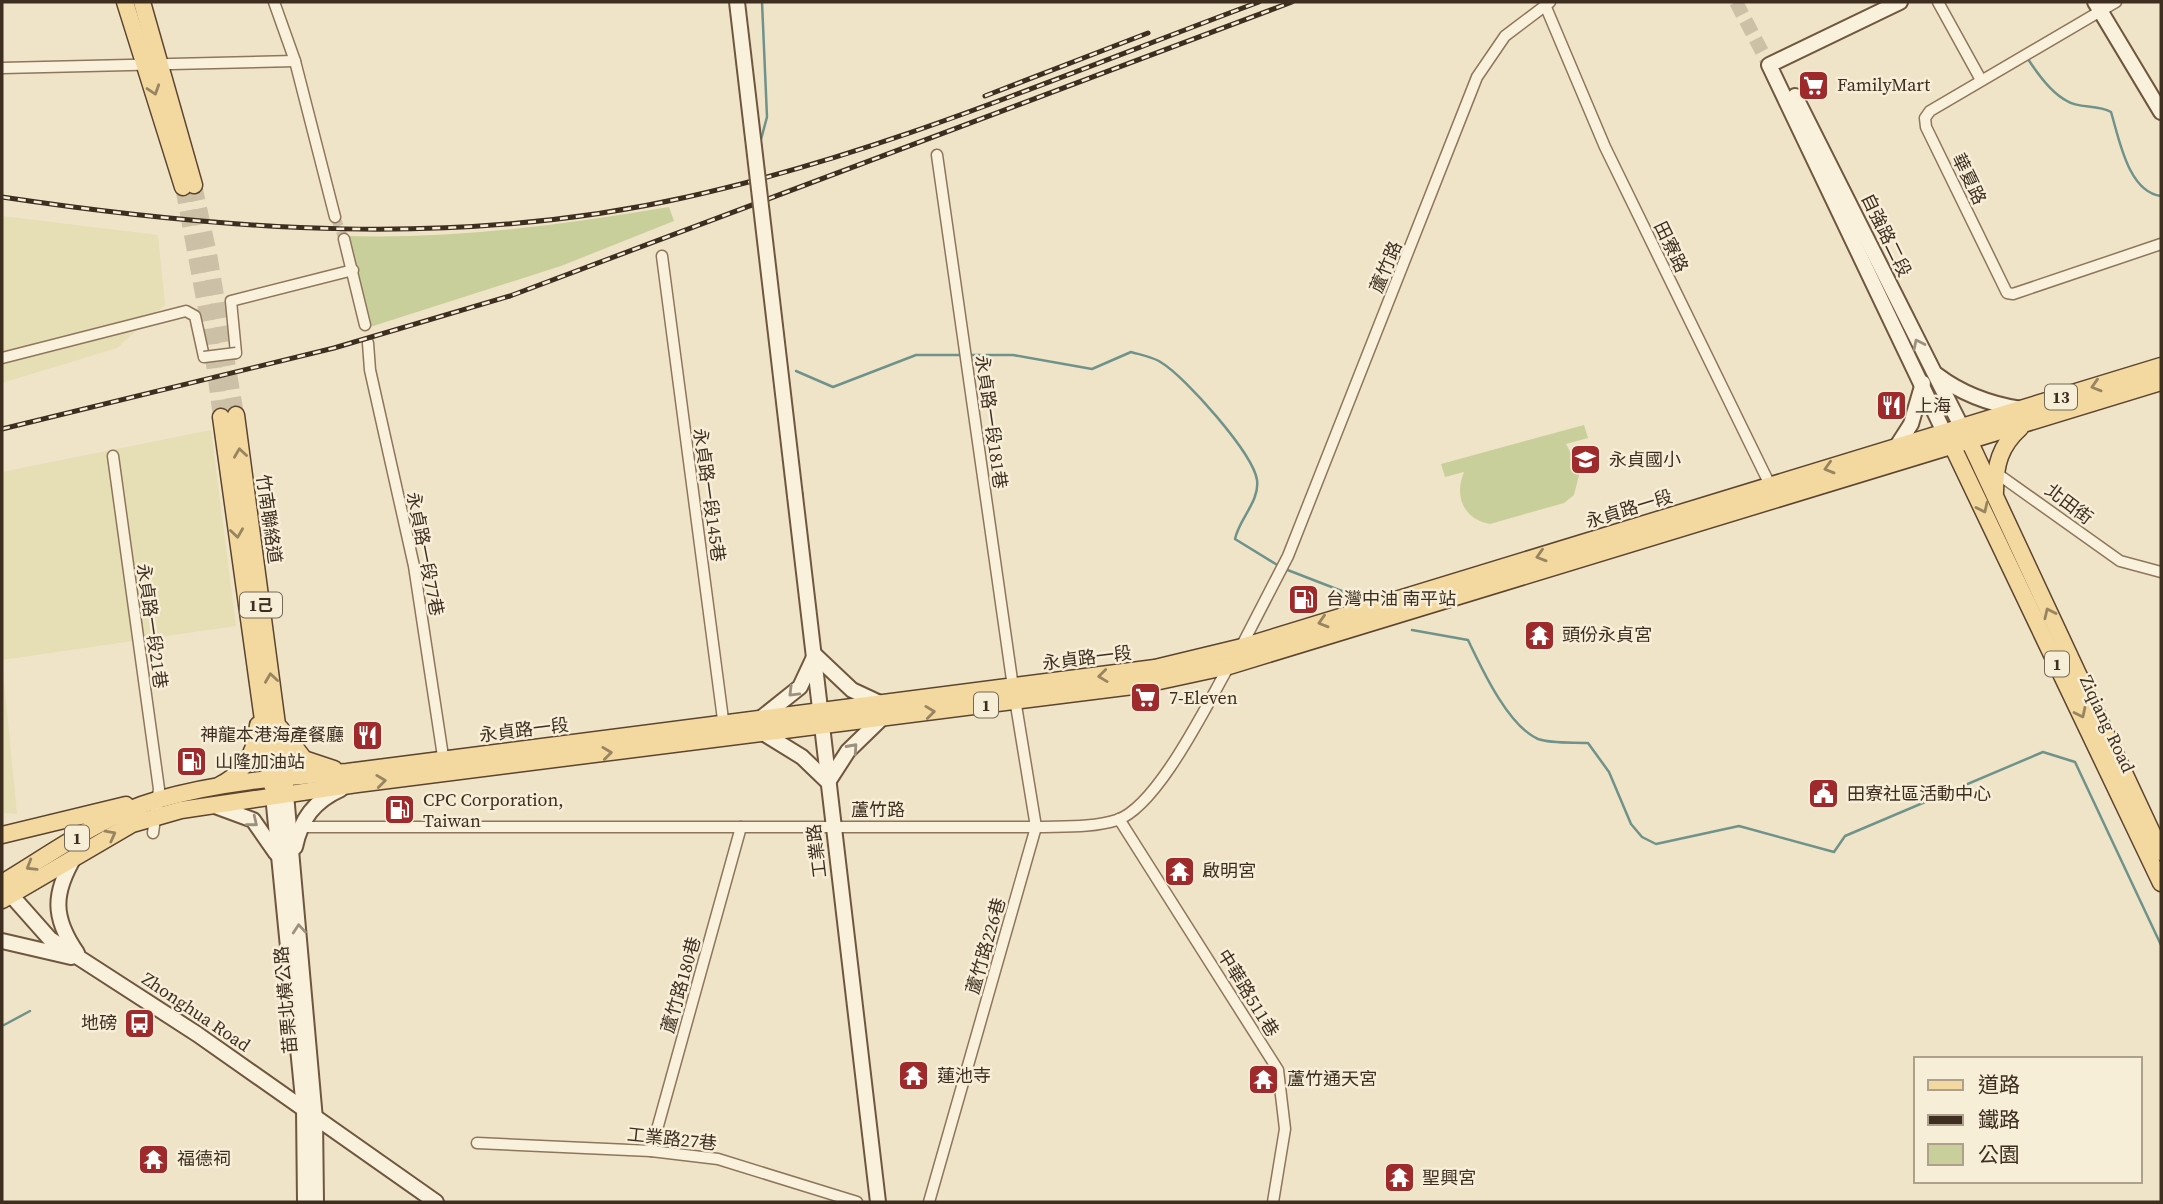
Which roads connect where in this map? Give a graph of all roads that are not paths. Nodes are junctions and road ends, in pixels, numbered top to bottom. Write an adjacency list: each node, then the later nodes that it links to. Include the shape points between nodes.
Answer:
1 (125, 2): 11 (main road)
2 (142, 2): 11 (main road)
3 (274, 2): 10 (street)
4 (737, 2): 41 (street, 工業路, bridge)
5 (1900, 2): 26 (street, 自強路二段, via 1773,63)
6 (1938, 2): 13 (street)
7 (2116, 2): 9 (street, 華夏路)
8 (1548, 3): 36 (street, 田寮路, via 1605,147); 40 (street, 蘆竹路, via 1505,36 1477,77 1286,562)
9 (2098, 6): 13 (street, 華夏路); 14 (street)
10 (295, 61): 11 (street); 17 (street)
11 (154, 64): 12 (street); 16 (main road)
12 (2, 68)
13 (1981, 80): 19 (street, 華夏路, via 1930,111 1926,127 2007,293)
14 (2161, 112)
15 (937, 155): 44 (street, 永貞路一段181巷)
16 (189, 186)
17 (335, 217)
18 (344, 239): 21 (street)
19 (2161, 244)
20 (662, 256): 49 (street, 永貞路一段145巷)
21 (353, 270): 22 (street); 24 (street, bridge, via 231,301 236,353 204,357 195,316 186,311)
22 (365, 325)
23 (368, 343): 50 (street, 永貞路一段77巷, via 414,566)
24 (2, 358)
25 (2161, 366): 28 (main road, 永貞路一段 / 13, one-way to 28)
26 (1927, 377): 28 (street); 29 (street, 自強路二段); 30 (street, 自強路二段); 33 (street, via 1911,424)
27 (2161, 382): 28 (main road, 永貞路一段 / 13)
28 (2024, 417): 29 (main road, 永貞路一段 / 13); 31 (main road, 永貞路一段 / 13); 35 (main road, via 2007,439)
29 (1961, 426): 30 (main road, 永貞路一段 / 1); 31 (main road, Ziqiang Road / 1)
30 (1944, 432): 32 (main road, Ziqiang Road / 1); 33 (main road, 永貞路一段 / 1)
31 (1970, 441): 32 (main road, 13); 35 (street, 北田街); 37 (main road, Ziqiang Road / 1)
32 (1954, 446): 36 (main road, 永貞路一段 / 1); 67 (main road, Ziqiang Road / 1, one-way to 67)
33 (1895, 449): 36 (main road, 永貞路一段 / 1, one-way to 36)
34 (113, 456): 56 (street, 永貞路一段21巷, via 159,789)
35 (1995, 472): 37 (main road); 39 (street, 北田街, via 2120,561)
36 (1774, 492): 38 (main road, 永貞路一段 / 1)
37 (1994, 498): 64 (main road, Ziqiang Road / 1, one-way to 37)
38 (1641, 532): 40 (main road, 永貞路一段 / 1, one-way to 40); 42 (main road, 永貞路一段 / 1)
39 (2161, 572)
40 (1242, 647): 42 (street); 44 (main road, 永貞路一段 / 1, one-way to 44)
41 (815, 655): 45 (street); 46 (street, 工業路); 48 (street, one-way to 48, via 800,687)
42 (1230, 666): 44 (main road, 永貞路一段 / 1, via 1141,685); 57 (street, via 1169,769 1155,788)
43 (259, 694): 47 (main road, 竹南聯絡道 / 1己, one-way to 43, via 228,416); 51 (main road, 竹南聯絡道 / 1己); 55 (main road, via 257,736 249,758)
44 (1014, 694): 45 (main road, 永貞路一段 / 1); 61 (street, 蘆竹路226巷)
45 (882, 711): 46 (main road, 永貞路一段 / 1); 53 (street, one-way to 45)
46 (822, 718): 48 (main road, 永貞路一段 / 1); 53 (street, 工業路)
47 (276, 723): 51 (main road, 竹南聯絡道 / 1己); 52 (main road, via 304,759)
48 (761, 727): 49 (main road, 永貞路一段 / 1); 53 (street)
49 (724, 732): 50 (main road, 永貞路一段 / 1)
50 (445, 766): 52 (main road, 永貞路一段 / 1)
51 (277, 777): 52 (main road, 永貞路一段 / 1); 54 (main road, 竹南聯絡道 / 1己); 55 (main road, 永貞路一段 / 1)
52 (348, 778): 54 (main road, 永貞路一段 / 1); 59 (street, via 313,806)
53 (828, 782): 58 (street, 工業路)
54 (279, 795): 55 (main road, 永貞路一段 / 1); 66 (street, 苗栗北橫公路)
55 (210, 797): 56 (main road, 永貞路一段 / 1); 66 (street, one-way to 66, via 253,820)
56 (156, 808): 62 (street, 永貞路一段21巷); 63 (main road, via 123,805); 65 (main road, 永貞路一段 / 1, one-way to 56); 68 (main road, 永貞路一段 / 1, one-way to 68, via 114,817)
57 (1119, 819): 61 (street, 蘆竹路); 80 (street, 中華路511巷, via 1278,1070 1285,1129)
58 (833, 826): 60 (street, 蘆竹路); 61 (street, 蘆竹路); 78 (street, 工業路)
59 (300, 827): 60 (street, 蘆竹路); 66 (street)
60 (741, 827): 73 (street, 蘆竹路180巷)
61 (1037, 827): 79 (street, 蘆竹路226巷)
62 (153, 833)
63 (2, 835)
64 (2161, 852)
65 (76, 854): 68 (main road, 永貞路一段 / 1); 70 (street, via 59,885 58,903 67,939)
66 (286, 859): 71 (street, 苗栗北橫公路)
67 (2161, 883)
68 (4, 891): 70 (street, Zhonghua Road, via 50,939)
69 (2, 941): 70 (street)
70 (82, 960): 71 (street, Zhonghua Road)
71 (309, 1114): 74 (street, 苗栗北橫公路); 75 (street, 苗栗北橫公路); 76 (street, Zhonghua Road)
72 (477, 1143): 73 (street, 工業路27巷)
73 (651, 1151): 77 (street, 工業路27巷, via 718,1159)
74 (305, 1202)
75 (316, 1202)
76 (436, 1202)
77 (857, 1202)
78 (878, 1202)
79 (929, 1202)
80 (1273, 1202)

